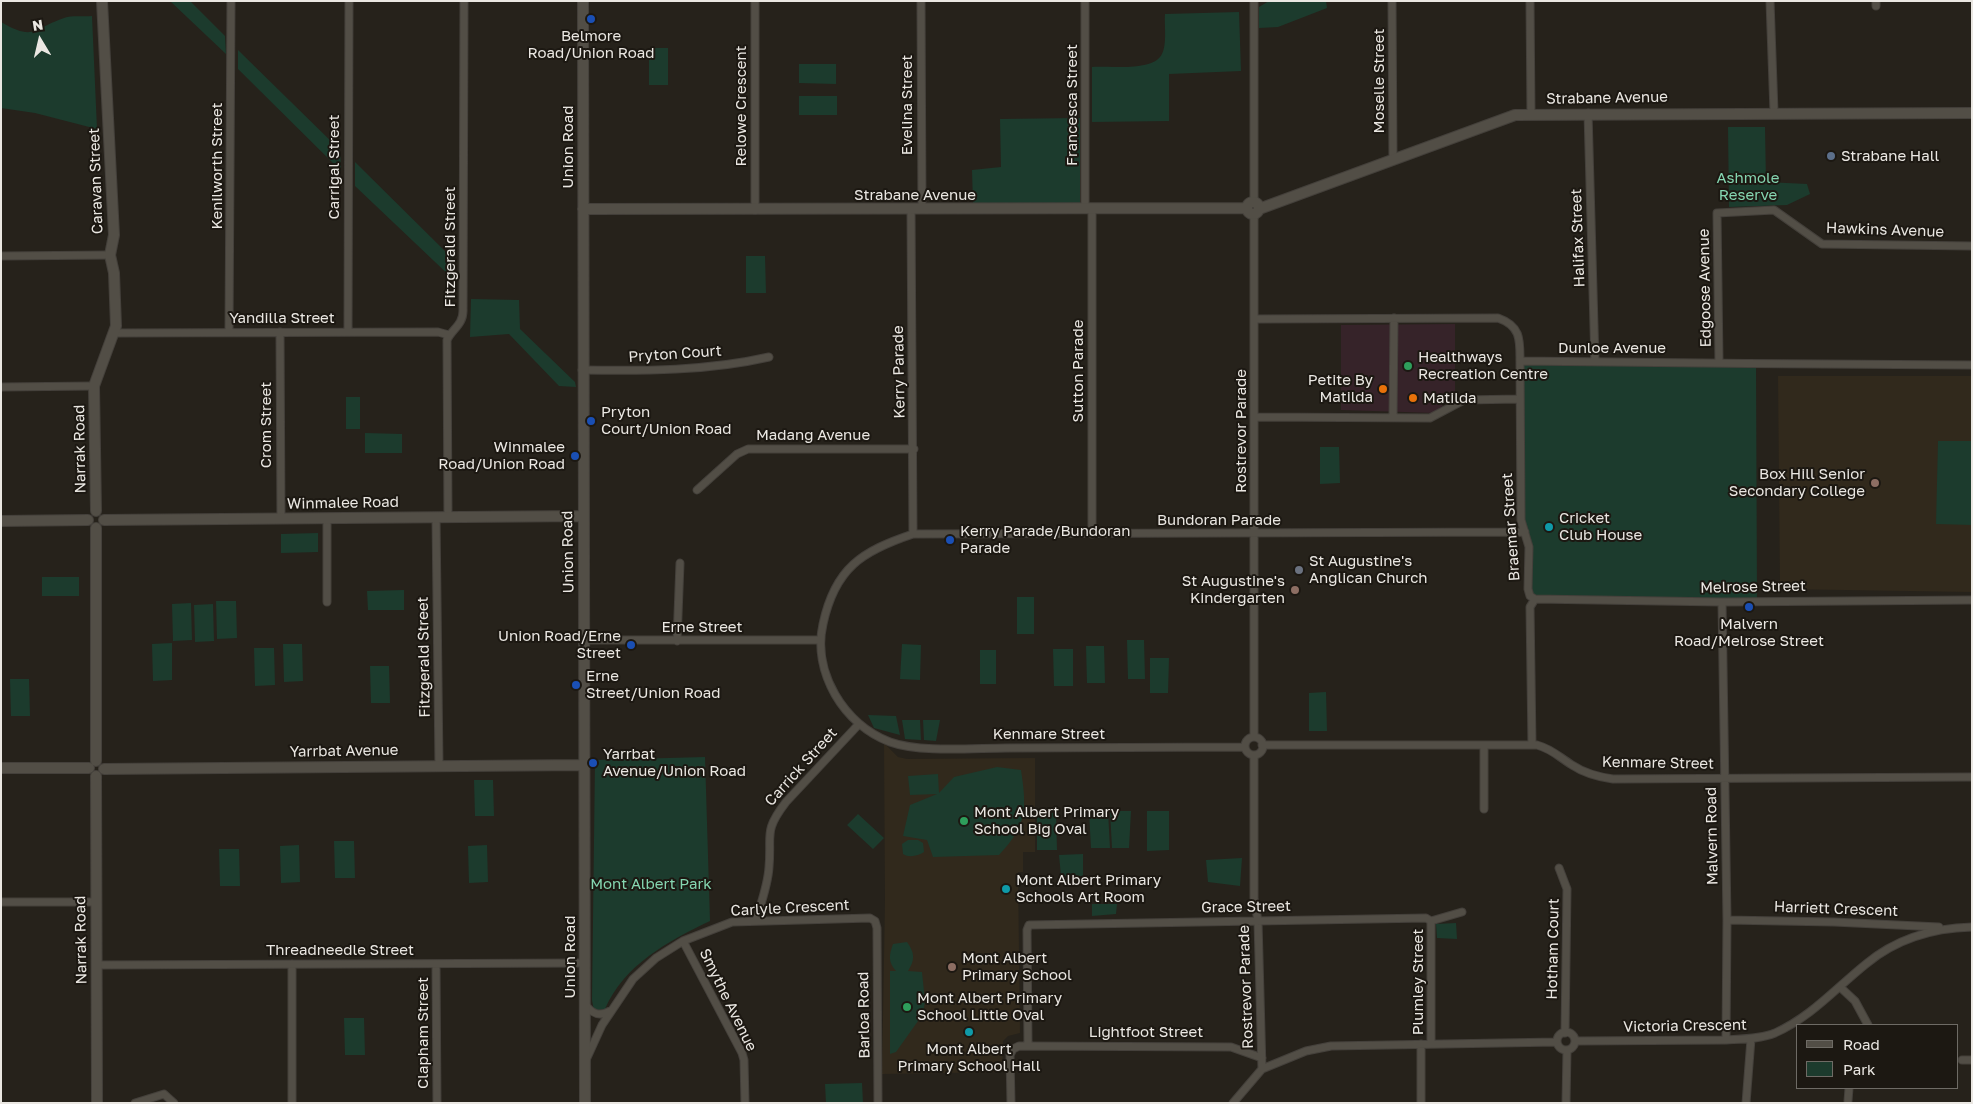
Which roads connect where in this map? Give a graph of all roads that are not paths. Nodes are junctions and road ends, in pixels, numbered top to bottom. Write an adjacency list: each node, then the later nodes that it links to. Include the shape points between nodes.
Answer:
1 (102, 1): 25 (street, Caravan Street, via 114,235)
2 (231, 1): 29 (street, Kenilworth Street)
3 (349, 1): 32 (street, Carrigal Street)
4 (464, 1): 33 (street, Fitzgerald Street, via 463,311 460,325)
5 (583, 1): 19 (street, Union Road)
6 (755, 1): 22 (street, Relowe Crescent)
7 (920, 1): 20 (street, Evelina Street)
8 (1086, 1): 21 (street, Francesca Street)
9 (1254, 1): 18 (street, Rostrevor Parade)
10 (1392, 1): 17 (street, Moselle Street)
11 (1530, 1): 16 (street)
12 (1770, 1): 13 (street)
13 (1774, 112): 14 (street, Strabane Avenue); 15 (street, Strabane Avenue)
14 (1588, 113): 16 (street, Strabane Avenue); 36 (street, Halifax Street)
15 (1972, 113)
16 (1531, 114): 17 (street, Strabane Avenue, via 1515,115)
17 (1393, 160): 18 (street, Strabane Avenue)
18 (1254, 208): 21 (street, Strabane Avenue); 28 (street, Rostrevor Parade)
19 (583, 209): 22 (street, Strabane Avenue); 39 (street, Union Road)
20 (916, 209): 21 (street, Strabane Avenue); 22 (street, Strabane Avenue); 45 (street, Kerry Parade)
21 (1089, 209): 59 (street, Sutton Parade)
22 (755, 210)
23 (1717, 213): 24 (street, Hawkins Avenue, via 1774,210 1822,244); 37 (street, Edgoose Avenue)
24 (1972, 246)
25 (110, 255): 26 (street); 30 (street, Caravan Street, via 114,273)
26 (1, 256)
27 (1394, 318): 28 (street); 35 (street, via 1498,318 1510,322 1520,338); 44 (street)
28 (1255, 319): 43 (street, Rostrevor Parade)
29 (229, 331): 30 (street, Yandilla Street); 31 (street, Yandilla Street)
30 (115, 332): 40 (street, Caravan Street)
31 (280, 332): 32 (street, Yandilla Street); 51 (street, Crom Street)
32 (348, 332): 33 (street, Yandilla Street, via 445,332)
33 (449, 335): 50 (street, Fitzgerald Street)
34 (770, 357): 39 (street, Pryton Court, via 654,371)
35 (1520, 361): 36 (street, Dunloe Avenue); 42 (street, Braemar Street)
36 (1595, 362): 37 (street, Dunloe Avenue)
37 (1719, 362): 38 (street, Dunloe Avenue)
38 (1972, 365)
39 (582, 370): 48 (street, Union Road)
40 (94, 386): 41 (street); 47 (street, Narrak Road)
41 (1, 387)
42 (1519, 399): 44 (street, via 1464,400 1430,418); 56 (street, Braemar Street, via 1521,520)
43 (1255, 417): 44 (street); 57 (street, Rostrevor Parade)
44 (1393, 418)
45 (914, 449): 46 (street, Madang Avenue, via 748,450 737,454); 58 (street, Kerry Parade)
46 (697, 490)
47 (96, 511): 53 (street); 55 (street, via 102,515)
48 (582, 516): 50 (street, Winmalee Road); 65 (street, Union Road)
49 (436, 517): 50 (street, Winmalee Road); 52 (street, Winmalee Road); 76 (street, Fitzgerald Street)
50 (448, 517)
51 (280, 518): 52 (street, Winmalee Road); 55 (street, Winmalee Road)
52 (326, 518): 63 (street)
53 (88, 520): 54 (street); 55 (street, via 91,526)
54 (1, 521)
55 (100, 524): 78 (street, Narrak Road)
56 (1525, 532): 57 (street, Bundoran Parade); 61 (street, Braemar Street, via 1529,547 1528,589)
57 (1254, 533): 59 (street, Bundoran Parade); 69 (street, Rostrevor Parade)
58 (913, 534): 59 (street, Bundoran Parade); 66 (street, via 868,552 846,572 829,601)
59 (1092, 534)
60 (680, 563): 67 (street)
61 (1535, 599): 64 (street, Melrose Street); 71 (street, Braemar Street, via 1530,607)
62 (1972, 600): 64 (street, Melrose Street)
63 (327, 602)
64 (1722, 602): 80 (street, Malvern Road)
65 (584, 640): 67 (street, Erne Street); 75 (street, Union Road)
66 (820, 640): 67 (street, Erne Street); 68 (street, Kenmare Street, via 825,671 835,696)
67 (677, 641)
68 (859, 724): 73 (street, Kenmare Street, via 890,742 942,748); 86 (street, Carrick Street, via 775,816 769,831 769,868)
69 (1254, 738): 70 (street); 73 (street, via 1247,741)
70 (1262, 745): 72 (street, Kenmare Street); 74 (street, via 1260,752)
71 (1532, 745): 72 (street, Kenmare Street); 80 (street, Kenmare Street, via 1549,748 1572,765 1599,778)
72 (1484, 746): 81 (street)
73 (1245, 747): 74 (street)
74 (1254, 755): 88 (street, Rostrevor Parade, via 1254,898)
75 (584, 765): 76 (street, Yarrbat Avenue); 94 (street, Union Road)
76 (439, 766): 78 (street, Yarrbat Avenue)
77 (1, 768): 78 (street, Yarrbat Avenue)
78 (96, 768): 84 (street, Narrak Road)
79 (1972, 777): 80 (street, Kenmare Street)
80 (1725, 779): 87 (street, Malvern Road)
81 (1484, 809)
82 (1559, 868): 102 (street, Hotham Court, via 1567,889)
83 (1, 902): 84 (street)
84 (95, 902): 97 (street, Narrak Road)
85 (1462, 912): 89 (street, Grace Street)
86 (756, 920): 91 (street, Carlyle Crescent, via 870,918); 93 (street, Carlyle Crescent, via 732,922)
87 (1727, 920): 92 (street, Harriett Crescent); 104 (street, Malvern Road)
88 (1258, 921): 89 (street, Grace Street, via 1426,918); 109 (street, Grace Street, via 1029,925); 111 (street, Rostrevor Parade)
89 (1431, 921): 107 (street, Plumley Street)
90 (1972, 927): 92 (street, Victoria Crescent)
91 (877, 928): 125 (street, Barloa Road)
92 (1944, 928): 98 (street, Victoria Crescent, via 1900,942 1867,963)
93 (683, 941): 100 (street, Carlyle Crescent, via 656,958 633,979); 124 (street, Smythe Avenue, via 742,1053)
94 (585, 963): 96 (street, Threadneedle Street); 99 (street, Union Road)
95 (292, 964): 96 (street, Threadneedle Street); 97 (street, Threadneedle Street); 121 (street)
96 (436, 964): 122 (street, Clapham Street)
97 (96, 965): 118 (street, Narrak Road)
98 (1840, 987): 101 (street, via 1855,1001); 103 (street, Victoria Crescent, via 1808,1016 1774,1034)
99 (585, 1004): 100 (street, via 596,1014); 114 (street, Union Road)
100 (610, 1011): 114 (street, Carlyle Crescent)
101 (1867, 1024)
102 (1565, 1033): 105 (street, via 1572,1035); 106 (street, via 1559,1036)
103 (1751, 1039): 104 (street, Victoria Crescent); 130 (street)
104 (1726, 1040): 105 (street, Victoria Crescent)
105 (1575, 1041): 110 (street)
106 (1558, 1042): 107 (street); 110 (street)
107 (1431, 1043): 108 (street)
108 (1421, 1044): 115 (street, via 1331,1046 1306,1051); 128 (street)
109 (1028, 1046): 111 (street, Lightfoot Street, via 1230,1047); 126 (street, via 1019,1046 1010,1055)
110 (1567, 1050): 129 (street)
111 (1262, 1058): 115 (street, Rostrevor Parade)
112 (1962, 1060): 113 (street)
113 (1972, 1060)
114 (584, 1065): 123 (street, Union Road)
115 (1262, 1069): 127 (street)
116 (1849, 1089): 117 (street)
117 (1848, 1101)
118 (98, 1103)
119 (136, 1103): 120 (street, via 164,1094)
120 (174, 1103)
121 (292, 1103)
122 (437, 1103)
123 (585, 1103)
124 (745, 1103)
125 (878, 1103)
126 (1011, 1103)
127 (1233, 1103)
128 (1421, 1103)
129 (1566, 1103)
130 (1746, 1103)

